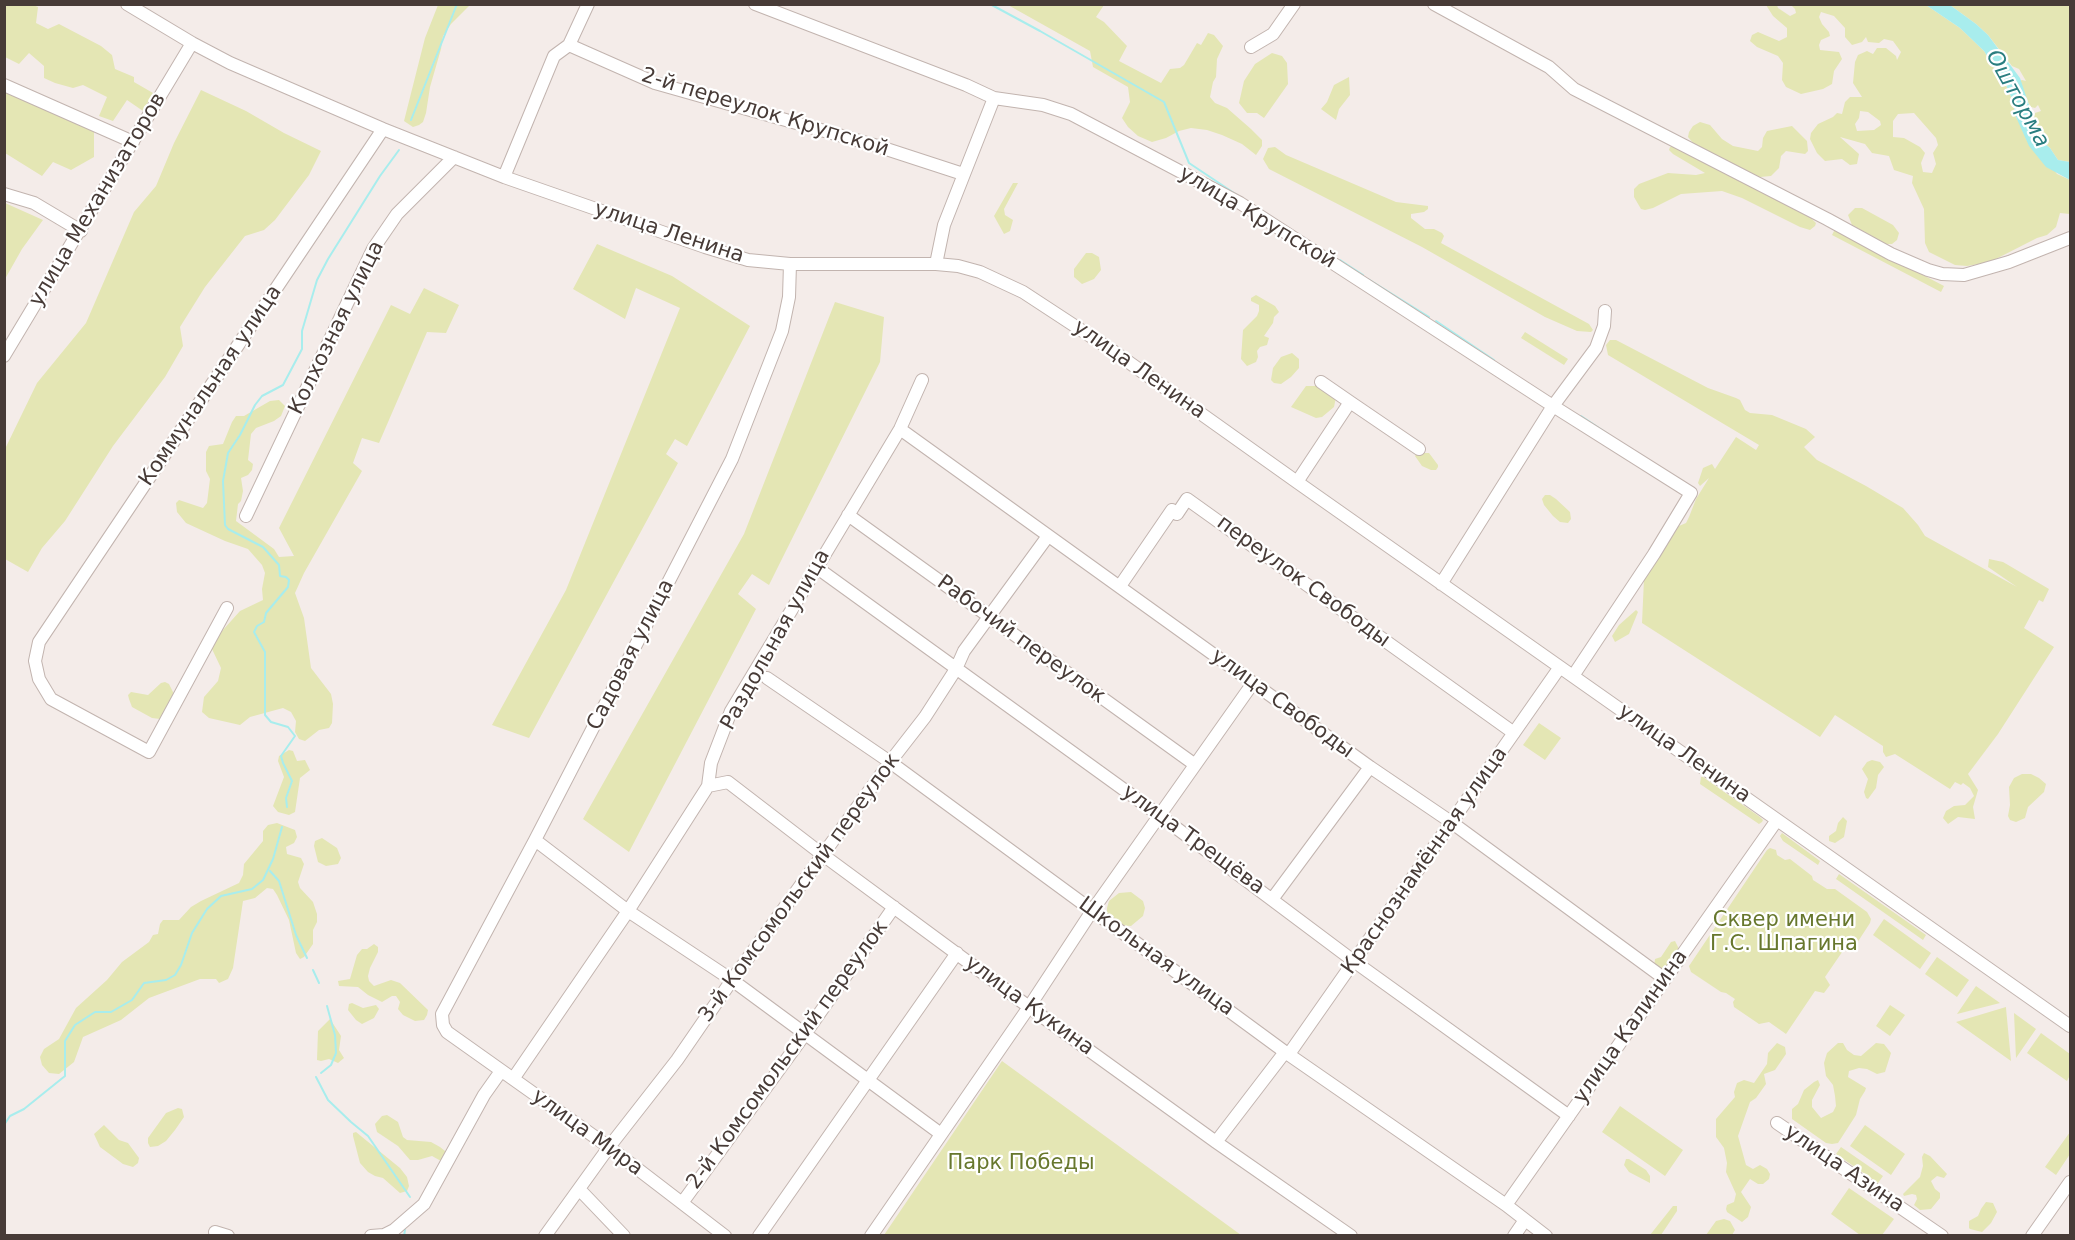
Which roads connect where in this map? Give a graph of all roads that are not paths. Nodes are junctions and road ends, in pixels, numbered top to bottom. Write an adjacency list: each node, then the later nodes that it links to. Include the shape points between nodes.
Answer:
1 (127, 4): 6 (street, улица Ленина)
2 (588, 4): 7 (street)
3 (755, 4): 10 (street, улица Крупской)
4 (1294, 4): 8 (street, via 1273,34)
5 (1434, 4): 18 (street, via 1549,67 1574,89 1928,270 1964,275)
6 (192, 43): 11 (street, улица Ленина); 12 (street, улица Механизаторов)
7 (569, 45): 14 (street, 2-й переулок Крупской, via 655,83); 15 (street, via 554,56)
8 (1251, 47)
9 (4, 85): 12 (street)
10 (994, 98): 14 (street); 26 (street, улица Крупской, via 1043,105 1071,114 1240,203)
11 (383, 129): 13 (street, улица Ленина); 36 (street, Коммунальная улица, via 39,642 39,679 51,699 149,752)
12 (133, 142): 17 (street, улица Механизаторов)
13 (454, 157): 15 (street, улица Ленина); 31 (street, Колхозная улица, via 397,214 373,249)
14 (963, 174): 20 (street, via 944,225)
15 (504, 177): 19 (street, улица Ленина, via 705,247 748,260)
16 (4, 194): 17 (street, via 34,203)
17 (81, 231): 22 (street, улица Механизаторов)
18 (2070, 238)
19 (790, 264): 20 (street, улица Ленина); 51 (street, Садовая улица, via 782,331 732,459)
20 (936, 264): 29 (street, улица Ленина, via 981,272 1042,303)
21 (1605, 311): 26 (street, via 1596,348)
22 (4, 356)
23 (922, 380): 27 (street, Раздольная улица)
24 (1321, 382): 25 (street)
25 (1350, 402): 28 (street); 29 (street)
26 (1553, 406): 34 (street); 40 (street, улица Крупской, via 1691,493)
27 (900, 429): 30 (street, Раздольная улица); 32 (street, улица Свободы)
28 (1419, 448)
29 (1297, 482): 34 (street, улица Ленина)
30 (848, 515): 33 (street, Раздольная улица); 37 (street, Рабочий переулок)
31 (246, 516)
32 (1048, 536): 35 (street, улица Свободы); 37 (street, 3-й Комсомольский переулок)
33 (816, 567): 39 (street, улица Трещёва); 47 (street, Раздольная улица, via 731,711 711,762)
34 (1441, 584): 38 (street, улица Ленина)
35 (1120, 586): 42 (street, улица Свободы); 43 (street, переулок Свободы, via 1172,510 1177,514 1187,499)
36 (227, 608)
37 (990, 617): 39 (street, 3-й Комсомольский переулок, via 964,651); 45 (street, Рабочий переулок)
38 (1560, 666): 40 (street, улица Ленина); 43 (street, Краснознамённая улица)
39 (956, 669): 44 (street, 3-й Комсомольский переулок); 48 (street, улица Трещёва)
40 (1573, 676): 49 (street, улица Ленина)
41 (767, 678): 44 (street, Школьная улица)
42 (1253, 683): 45 (street); 46 (street, улица Свободы)
43 (1514, 734): 50 (street, Краснознамённая улица)
44 (890, 762): 52 (street, 3-й Комсомольский переулок); 56 (street, Школьная улица)
45 (1194, 765): 48 (street)
46 (1370, 767): 50 (street, улица Свободы); 53 (street)
47 (708, 786): 52 (street, улица Кукина, via 728,782); 55 (street, Раздольная улица)
48 (1160, 815): 53 (street, улица Трещёва); 56 (street)
49 (1777, 819): 59 (street, улица Калинина); 62 (street, улица Ленина)
50 (1451, 822): 58 (street, Краснознамённая улица); 59 (street, улица Свободы)
51 (535, 840): 55 (street); 63 (street, Садовая улица, via 443,1009 442,1021)
52 (823, 855): 54 (street, улица Кукина); 60 (street, 3-й Комсомольский переулок)
53 (1273, 898): 58 (street, улица Трещёва)
54 (894, 907): 57 (street, улица Кукина); 64 (street, 2-й Комсомольский переулок)
55 (628, 911): 60 (street); 67 (street, Раздольная улица)
56 (1092, 911): 61 (street); 65 (street, Школьная улица)
57 (957, 954): 61 (street, улица Кукина); 68 (street)
58 (1355, 962): 65 (street, Краснознамённая улица); 69 (street, улица Трещёва)
59 (1665, 979): 69 (street, улица Калинина)
60 (732, 980): 64 (street); 73 (street, 3-й Комсомольский переулок, via 677,1060)
61 (1029, 1007): 71 (street); 72 (street, улица Кукина)
62 (2070, 1026)
63 (447, 1032): 66 (street, улица Мира)
64 (805, 1034): 68 (street); 76 (street, 2-й Комсомольский переулок)
65 (1287, 1053): 72 (street, Краснознамённая улица); 77 (street, Школьная улица)
66 (501, 1071): 67 (street, улица Мира); 81 (street, via 424,1204 394,1230)
67 (513, 1080): 73 (street, улица Мира)
68 (869, 1082): 71 (street); 85 (street)
69 (1569, 1116): 77 (street, улица Калинина)
70 (1777, 1123): 90 (street, улица Азина)
71 (941, 1134): 86 (street)
72 (1216, 1142): 87 (street, улица Кукина)
73 (609, 1147): 75 (street, 3-й Комсомольский переулок); 76 (street, улица Мира)
74 (2070, 1182): 91 (street)
75 (579, 1189): 82 (street, 3-й Комсомольский переулок); 83 (street)
76 (682, 1203): 84 (street, улица Мира)
77 (1506, 1205): 78 (street, Школьная улица)
78 (1525, 1220): 88 (street); 89 (street, Школьная улица)
79 (215, 1232): 80 (street)
80 (228, 1236)
81 (371, 1236)
82 (545, 1236)
83 (624, 1236)
84 (724, 1236)
85 (759, 1236)
86 (871, 1236)
87 (1351, 1236)
88 (1514, 1236)
89 (1546, 1236)
90 (1942, 1236)
91 (2032, 1236)

